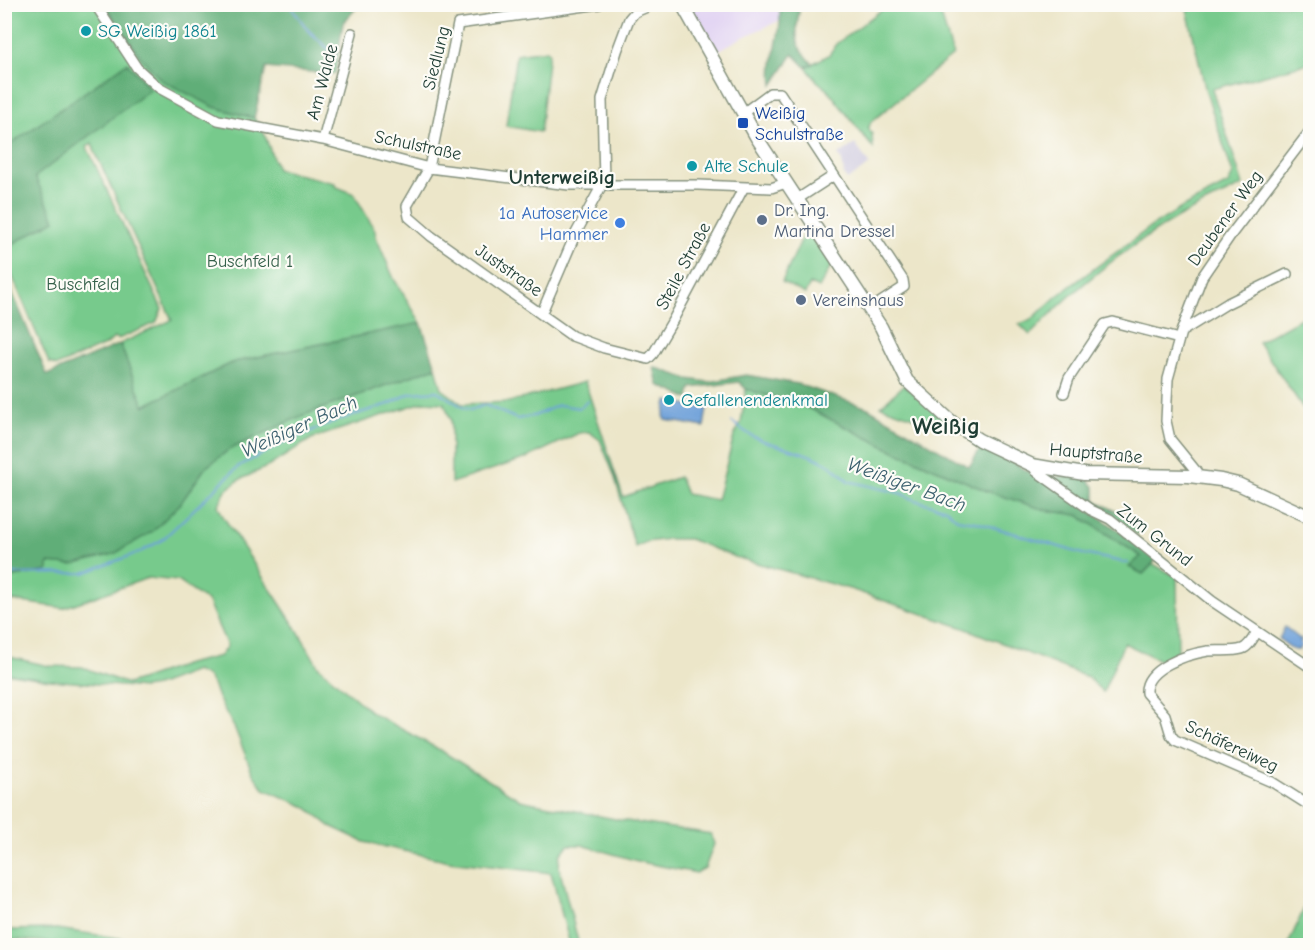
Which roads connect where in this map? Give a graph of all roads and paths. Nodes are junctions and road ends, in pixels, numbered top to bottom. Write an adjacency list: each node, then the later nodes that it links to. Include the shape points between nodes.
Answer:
1 (96, 4): 9 (street, Schulstraße, via 137,68 159,88 218,120)
2 (600, 4): 10 (street, Siedlung, via 458,24)
3 (654, 4): 5 (street)
4 (682, 4): 7 (street, Hauptstraße)
5 (633, 8): 13 (street, via 604,89)
6 (352, 33): 9 (street, Am Walde)
7 (743, 113): 11 (street, via 770,93 780,93); 12 (street, Hauptstraße)
8 (1311, 132): 19 (street, Deubener Weg, via 1202,277)
9 (323, 140): 10 (street, Schulstraße)
10 (429, 168): 13 (street, Schulstraße); 18 (street, Juststraße, via 408,206 409,217 431,237)
11 (833, 176): 15 (street); 17 (street, via 905,283)
12 (786, 183): 14 (street, Schulstraße, via 771,188); 15 (street, Hauptstraße)
13 (601, 186): 14 (street, Schulstraße); 18 (street)
14 (744, 187): 20 (street, Steile Straße)
15 (796, 200): 17 (street, Hauptstraße)
16 (1287, 274): 19 (street, via 1228,303)
17 (870, 309): 22 (street, Hauptstraße, via 907,381 959,428)
18 (542, 312): 20 (street, Juststraße, via 583,341)
19 (1180, 336): 21 (street, via 1113,322 1105,324 1069,378); 23 (street, Deubener Weg, via 1168,379 1166,421 1170,440 1196,471)
20 (648, 359)
21 (1064, 393)
22 (1032, 465): 23 (street, Hauptstraße, via 1084,474); 25 (street, Zum Grund, via 1091,510 1110,519 1193,587)
23 (1195, 476): 24 (street, Hauptstraße, via 1238,484)
24 (1311, 516)
25 (1257, 632): 26 (street, Zum Grund); 27 (street, Schäfereiweg, via 1242,649 1206,651 1166,665 1153,676 1146,693 1165,715 1175,740 1272,782)
26 (1311, 667)
27 (1311, 806)

